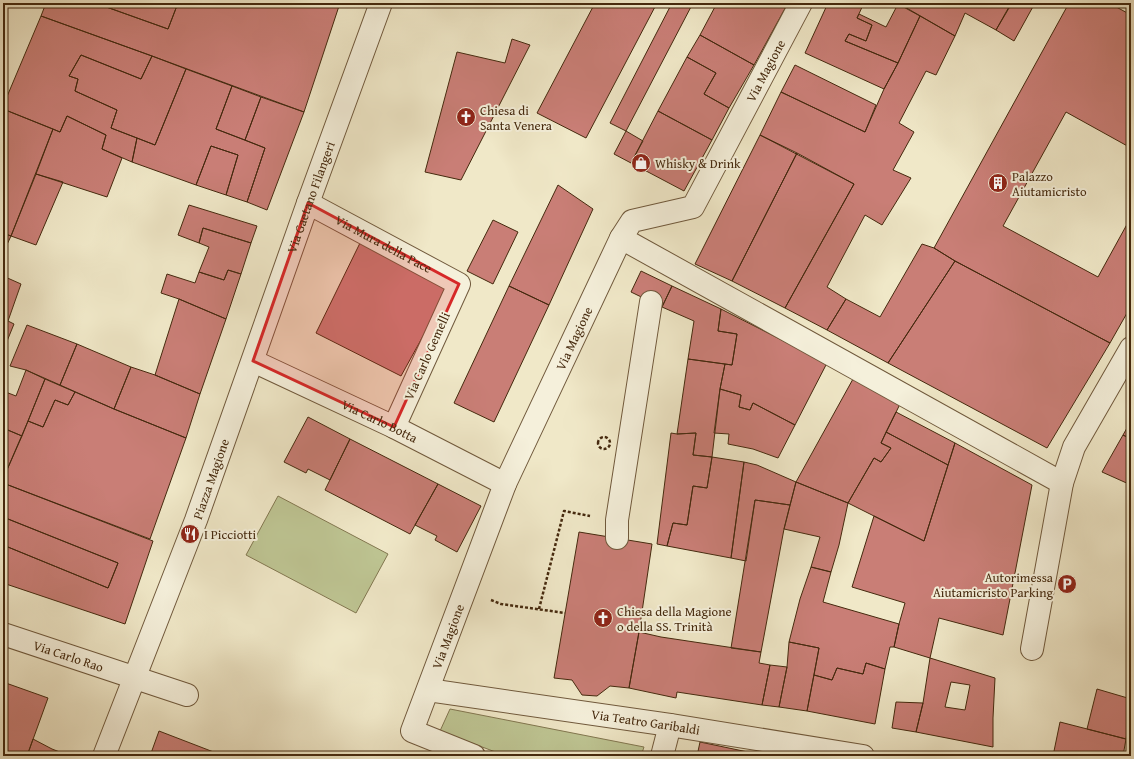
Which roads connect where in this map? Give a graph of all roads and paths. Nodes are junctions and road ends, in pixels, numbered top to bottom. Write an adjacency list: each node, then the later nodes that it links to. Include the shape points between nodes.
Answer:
1 (381, 3): 3 (street, Via Gaetano Filangeri)
2 (801, 3): 4 (street, Via Magione, via 693,207 632,221)
3 (308, 202): 5 (street, Via Mura della Pace); 8 (street, Via Gaetano Filangeri)
4 (621, 238): 11 (street); 12 (street, Via Magione)
5 (459, 284): 10 (street, Via Carlo Gemelli)
6 (651, 302): 14 (street)
7 (1131, 348): 11 (street, via 1074,447)
8 (253, 361): 9 (street, Via Gaetano Filangeri); 10 (street, Via Carlo Botta)
9 (242, 392): 20 (street, Piazza Magione)
10 (394, 427): 12 (street, Via Carlo Botta)
11 (1062, 483): 19 (street)
12 (506, 484): 15 (street, Via Magione)
13 (595, 517): 16 (path, via 564,511)
14 (617, 538)
15 (464, 591): 16 (path, via 501,604); 21 (street, Via Magione)
16 (540, 609): 17 (path)
17 (565, 612)
18 (3, 634): 20 (street, Via Carlo Rao)
19 (1032, 649)
20 (135, 678): 22 (street, Via Carlo Rao); 24 (street, Piazza Magione)
21 (428, 690): 23 (street, Via Teatro Garibaldi); 25 (street, Via Magione, via 412,731)
22 (188, 695)
23 (670, 725): 26 (street); 27 (street, Via Teatro Garibaldi)
24 (104, 756)
25 (474, 756)
26 (662, 756)
27 (863, 756)

